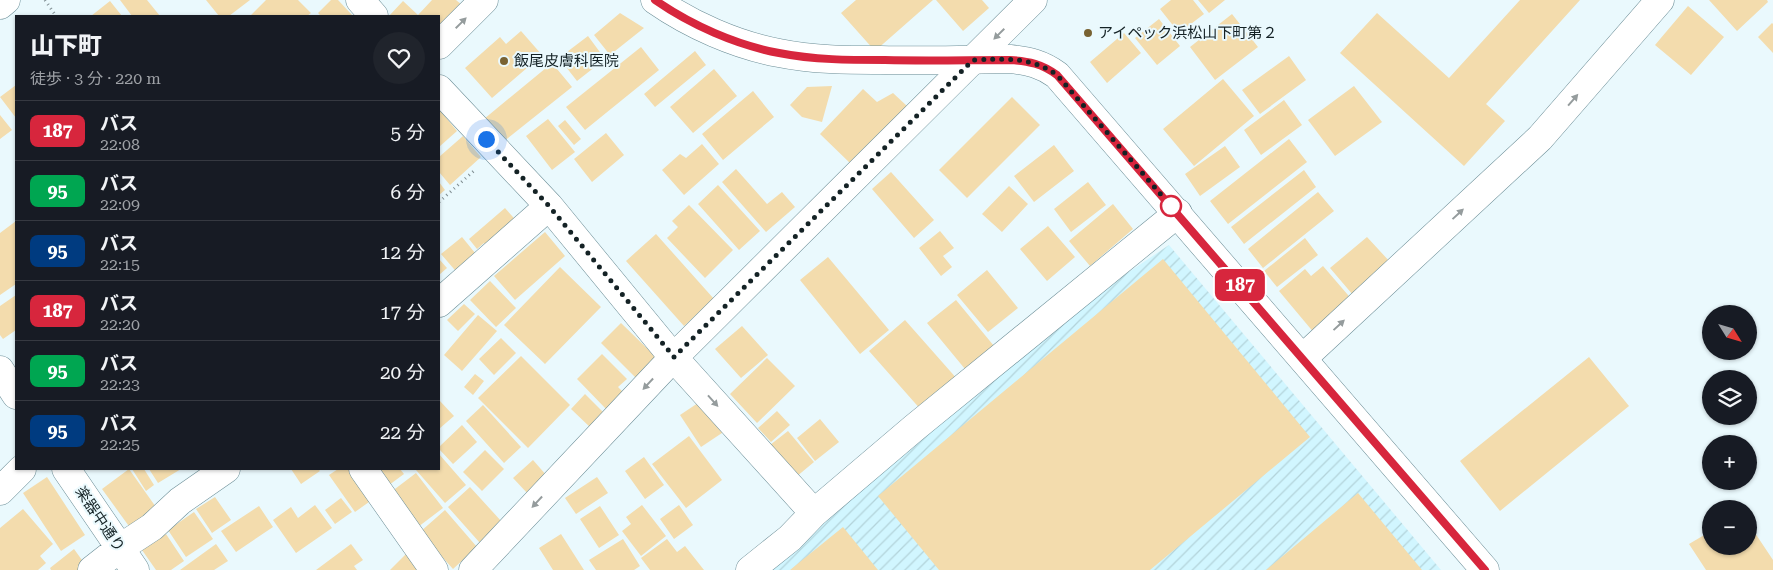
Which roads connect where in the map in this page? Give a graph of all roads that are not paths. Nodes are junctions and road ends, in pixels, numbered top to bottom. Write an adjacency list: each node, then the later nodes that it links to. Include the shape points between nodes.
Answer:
1 (6, 0): 7 (street)
2 (360, 0): 8 (street)
3 (484, 0): 9 (street, one-way to 3)
4 (655, 0): 10 (street, via 669,10 739,42 779,53 840,60)
5 (1660, 0): 16 (street, one-way to 5, via 1540,138)
6 (1023, 4): 10 (street, one-way to 10)
7 (0, 5)
8 (373, 15)
9 (440, 44)
10 (973, 60): 13 (street, via 1025,60 1046,67 1057,75); 15 (street)
11 (440, 90): 12 (street)
12 (549, 206): 14 (street); 15 (street)
13 (1178, 214): 16 (street); 24 (street)
14 (440, 302)
15 (674, 357): 24 (street, one-way to 24); 28 (street, one-way to 28)
16 (1303, 358): 30 (street)
17 (0, 370): 18 (street)
18 (15, 393)
19 (21, 470): 23 (street)
20 (67, 470): 25 (street, 楽器中通り)
21 (225, 470): 25 (street, via 180,501 152,527)
22 (364, 470): 27 (street)
23 (0, 491)
24 (814, 513): 29 (street, via 790,538)
25 (128, 559): 26 (street)
26 (92, 570)
27 (434, 570)
28 (474, 570)
29 (750, 570)
30 (1485, 570)

